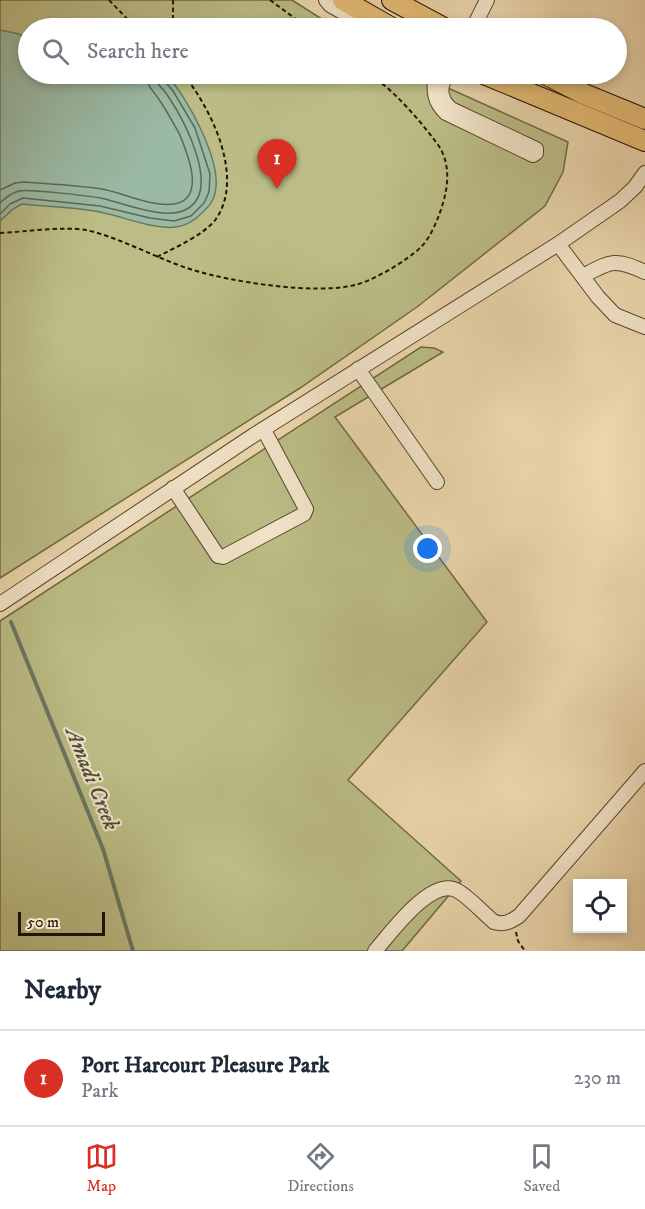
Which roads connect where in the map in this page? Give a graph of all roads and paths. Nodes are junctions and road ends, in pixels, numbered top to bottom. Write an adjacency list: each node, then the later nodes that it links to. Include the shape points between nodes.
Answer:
1 (109, 0): 8 (path)
2 (173, 0): 9 (path)
3 (270, 0): 10 (path)
4 (326, 0): 11 (street)
5 (343, 0): 12 (highway)
6 (392, 0): 13 (highway)
7 (487, 0): 14 (street)
8 (126, 18)
9 (173, 18)
10 (294, 18)
11 (353, 18)
12 (374, 18)
13 (425, 18)
14 (478, 18)
15 (189, 84): 26 (path, via 217,131 225,159 224,201 215,220)
16 (382, 84): 26 (path, via 400,100 445,157 448,170 444,201 422,246 386,272 355,285 320,288 257,284 195,271)
17 (435, 84): 18 (street, via 435,99 446,112 533,155 536,153 536,149 444,104)
18 (443, 84)
19 (507, 84): 22 (highway)
20 (564, 84): 21 (highway)
21 (645, 119)
22 (645, 141)
23 (645, 172): 25 (street, via 621,201)
24 (0, 234): 26 (path, via 85,230)
25 (558, 244): 28 (street); 30 (street)
26 (157, 258)
27 (645, 272): 28 (street, via 626,263 609,262)
28 (583, 276): 29 (street, via 615,315)
29 (645, 327)
30 (358, 369): 31 (street); 32 (street)
31 (264, 430): 33 (street); 33 (street, via 306,509 304,514 223,557 218,556)
32 (437, 482)
33 (173, 488): 34 (street)
34 (0, 604)
35 (645, 771): 36 (street)
36 (513, 921): 37 (street, via 494,922 457,891 443,888 421,901); 38 (path)
37 (375, 951)
38 (525, 951)

